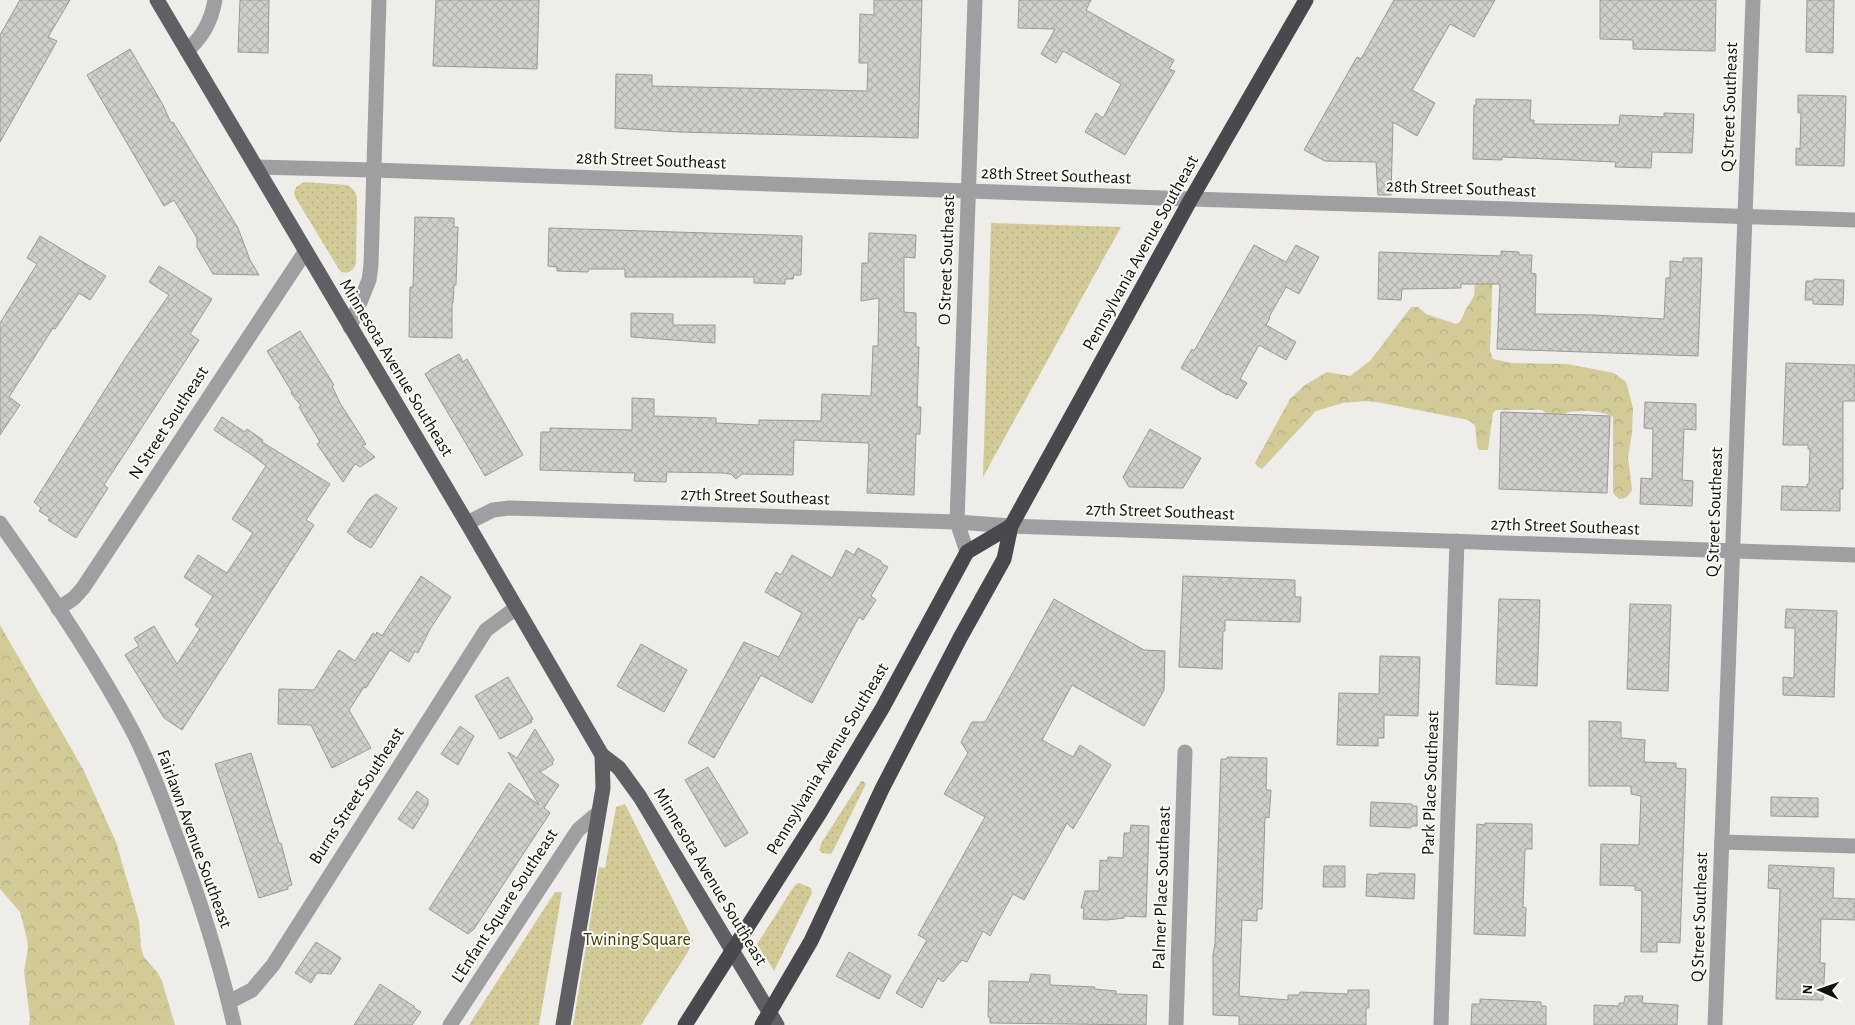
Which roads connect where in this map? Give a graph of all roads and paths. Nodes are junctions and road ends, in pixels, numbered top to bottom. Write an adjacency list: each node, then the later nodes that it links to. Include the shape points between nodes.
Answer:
1 (156, 0): 7 (main road, Minnesota Avenue Southeast)
2 (215, 0): 7 (street, via 208,27)
3 (379, 0): 9 (street)
4 (975, 0): 10 (street, O Street Southeast)
5 (1306, 0): 11 (highway, Pennsylvania Avenue Southeast)
6 (1753, 0): 12 (street, Q Street Southeast)
7 (187, 51): 8 (main road, Minnesota Avenue Southeast)
8 (256, 168): 9 (street, 28th Street Southeast); 14 (main road, Minnesota Avenue Southeast)
9 (373, 170): 10 (street, 28th Street Southeast); 15 (street, via 369,280)
10 (968, 191): 11 (street, 28th Street Southeast); 16 (street, O Street Southeast)
11 (1191, 199): 12 (street, 28th Street Southeast); 19 (highway, Pennsylvania Avenue Southeast)
12 (1744, 217): 13 (street, 28th Street Southeast); 22 (street, Q Street Southeast)
13 (1855, 220)
14 (305, 252): 15 (main road, Minnesota Avenue Southeast); 24 (street, N Street Southeast, via 83,588)
15 (350, 327): 18 (main road, Minnesota Avenue Southeast)
16 (957, 522): 18 (street, 27th Street Southeast, via 510,508 488,512); 19 (street, 27th Street Southeast); 21 (street)
17 (0, 523): 24 (street, Fairlawn Avenue Southeast)
18 (466, 523): 25 (main road, Minnesota Avenue Southeast)
19 (1011, 526): 20 (street, 27th Street Southeast); 21 (highway); 33 (highway, Pennsylvania Avenue Southeast, via 1004,559 882,789)
20 (1457, 541): 22 (street, 27th Street Southeast); 39 (street, Park Place Southeast)
21 (967, 552): 31 (highway, Pennsylvania Avenue Southeast, via 883,707)
22 (1732, 552): 23 (street, 27th Street Southeast); 29 (street, Q Street Southeast)
23 (1855, 555)
24 (58, 608): 32 (street, Fairlawn Avenue Southeast, via 131,729 156,781 195,885)
25 (516, 608): 27 (main road, Minnesota Avenue Southeast); 32 (street, Burns Street Southeast, via 486,630 272,965 252,990)
26 (1185, 752): 38 (street, Palmer Place Southeast)
27 (602, 755): 28 (main road, Minnesota Avenue Southeast, via 603,788); 31 (main road, Minnesota Avenue Southeast, via 620,768 640,796)
28 (598, 813): 35 (street, L'Enfant Square Southeast, via 578,830); 36 (main road, Minnesota Avenue Southeast)
29 (1722, 842): 30 (street); 40 (street, Q Street Southeast)
30 (1855, 846)
31 (733, 951): 33 (main road, Minnesota Avenue Southeast); 37 (highway, Pennsylvania Avenue Southeast)
32 (229, 1002): 34 (street, Fairlawn Avenue Southeast)
33 (770, 1021)
34 (234, 1025)
35 (450, 1025)
36 (563, 1025)
37 (685, 1025)
38 (1176, 1025)
39 (1441, 1025)
40 (1715, 1025)

